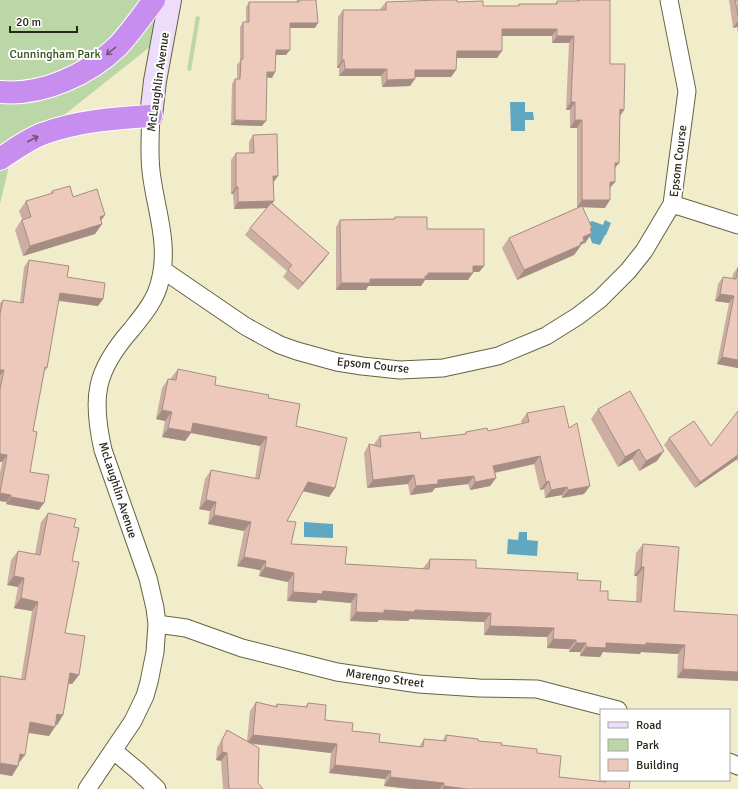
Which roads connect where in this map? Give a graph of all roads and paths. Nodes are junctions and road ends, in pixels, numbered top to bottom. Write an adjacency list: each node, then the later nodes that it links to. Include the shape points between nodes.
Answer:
1 (154, 0): 4 (highway, one-way to 4, via 117,47 89,68 43,88 24,92)
2 (170, 0): 5 (street, McLaughlin Avenue)
3 (669, 0): 7 (street, Epsom Course, via 687,91)
4 (0, 92)
5 (151, 116): 6 (highway, one-way to 5, via 42,135 64,127 112,118); 9 (street, McLaughlin Avenue, via 151,172 163,230)
6 (0, 159)
7 (672, 204): 8 (street); 9 (street, Epsom Course, via 644,251 628,271 578,316 546,336 498,356 443,368 400,370 362,366 297,351 245,326)
8 (738, 225)
9 (163, 270): 10 (street, McLaughlin Avenue, via 151,304 112,353 100,378 96,399 103,450 148,578)
10 (156, 624): 11 (street, Marengo Street, via 186,628 242,648 337,672 419,684 537,689); 12 (street, McLaughlin Avenue, via 153,666 145,696)
11 (614, 709)
12 (114, 751): 13 (street, McLaughlin Avenue); 14 (street)
13 (87, 789)
14 (157, 789)

